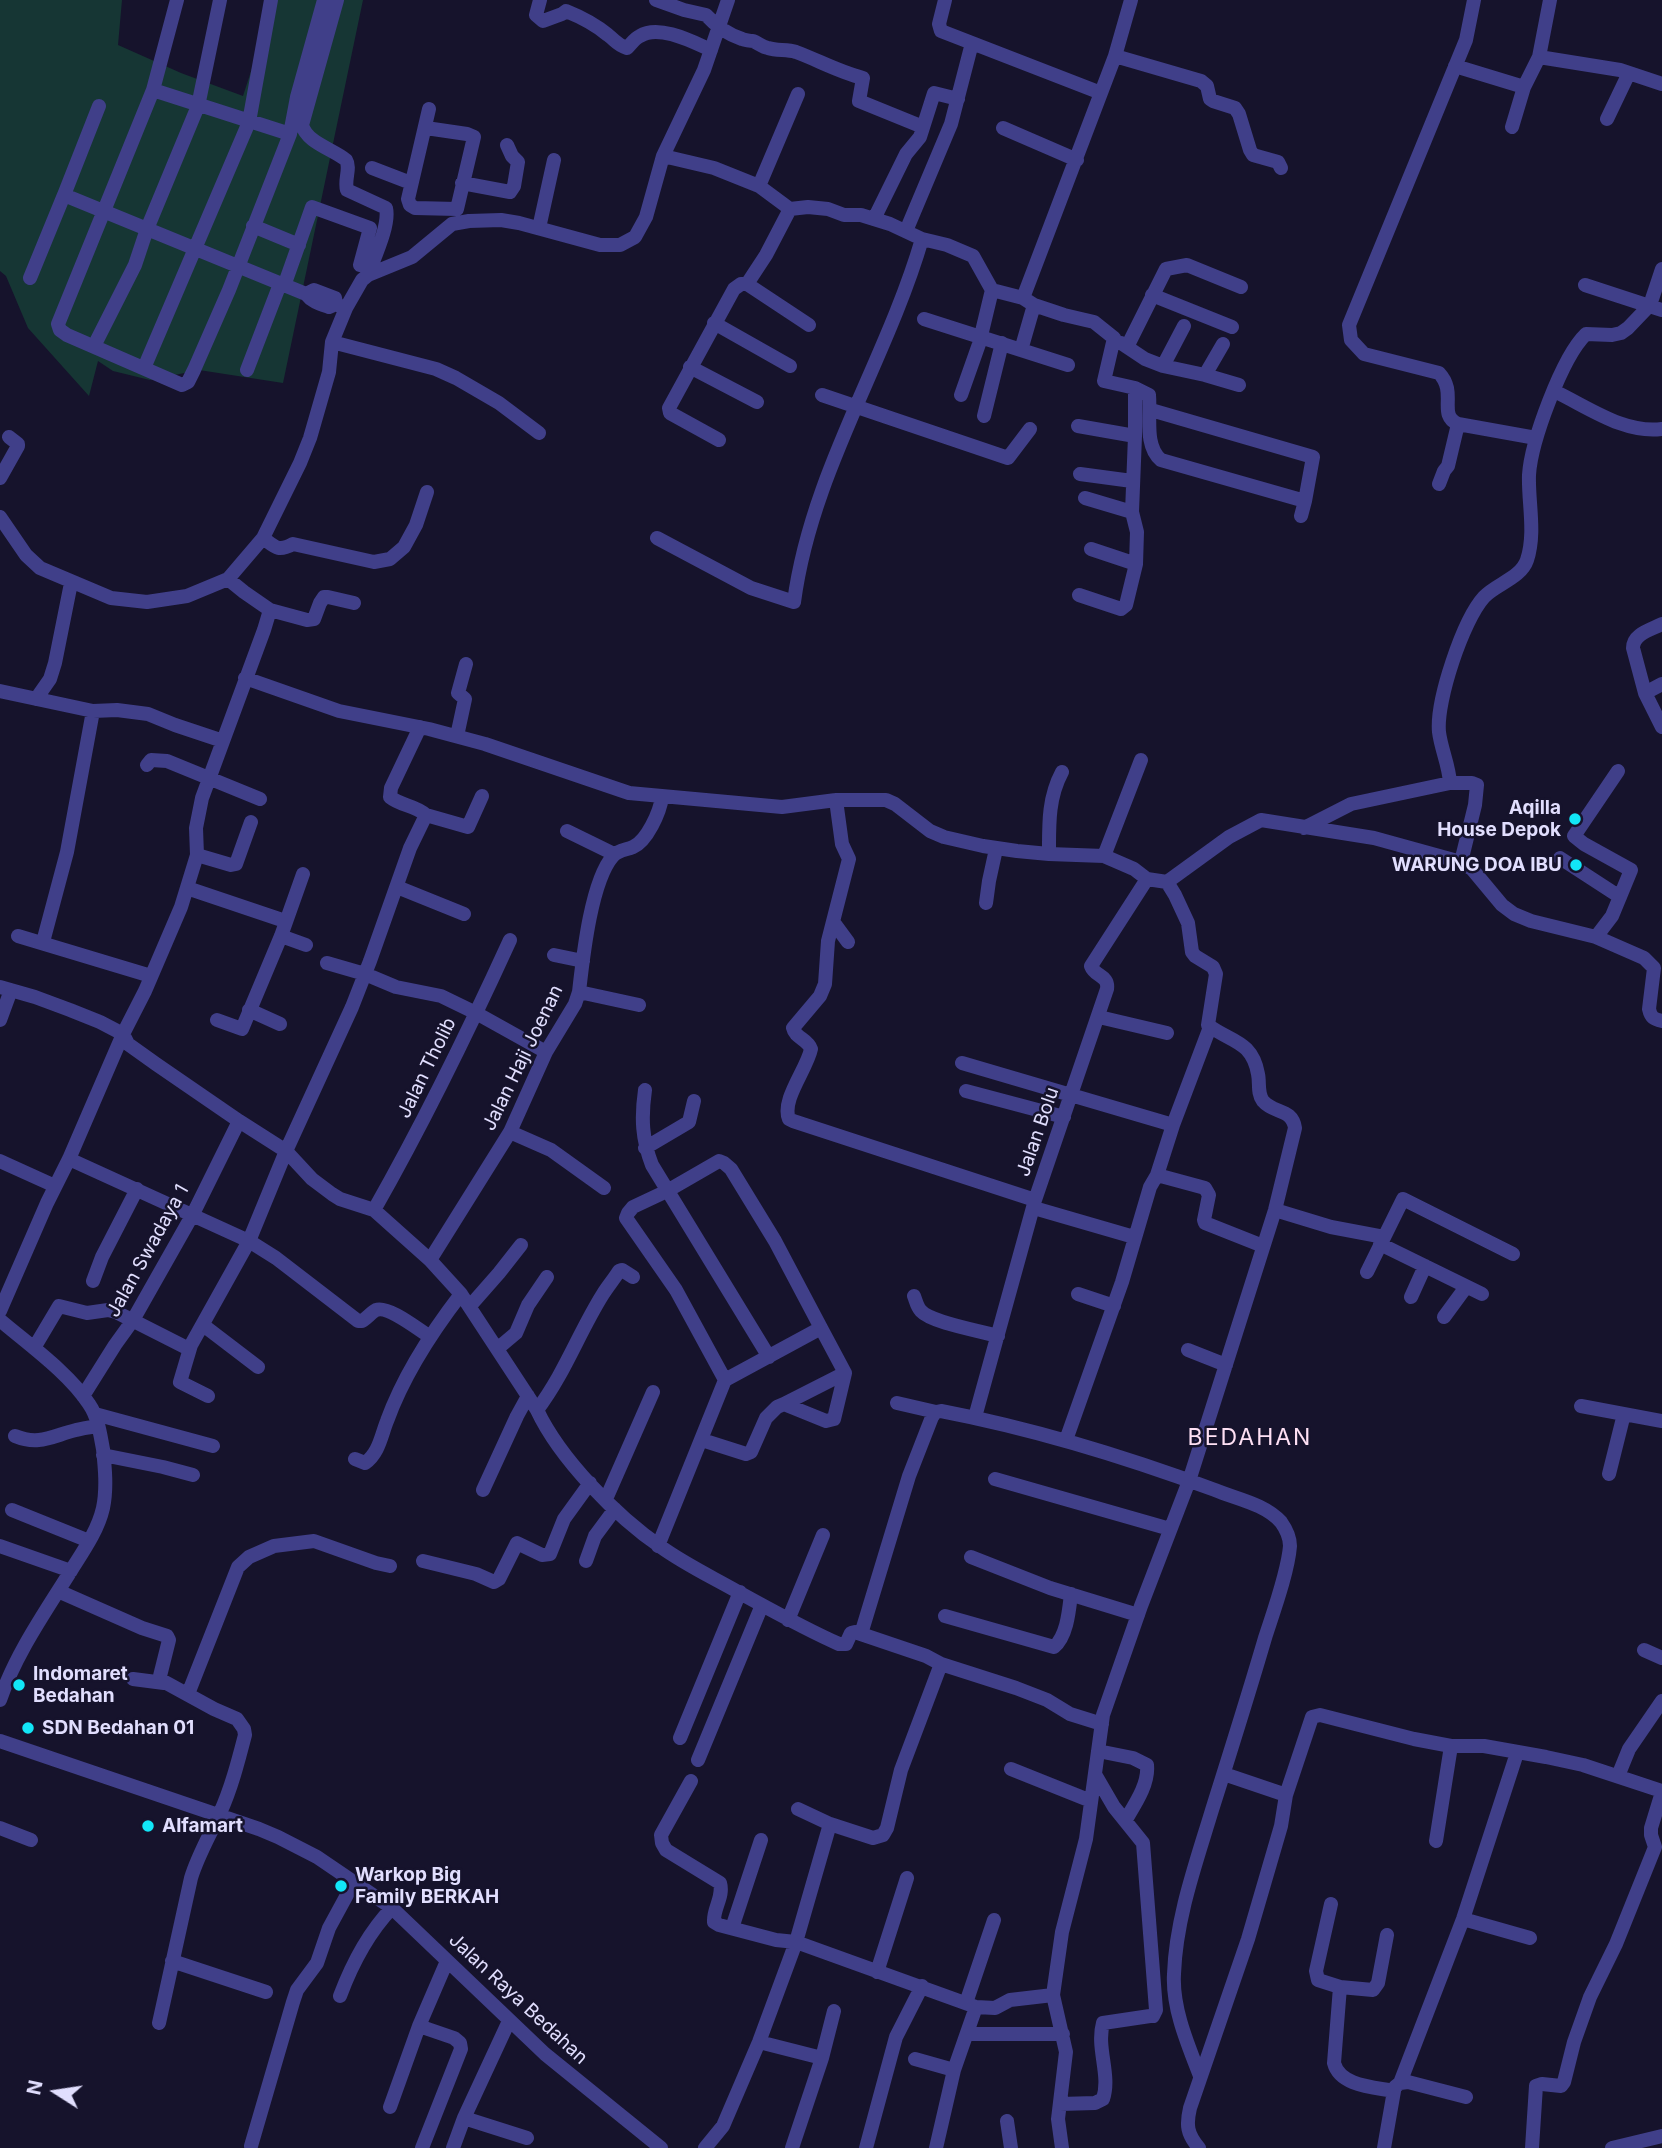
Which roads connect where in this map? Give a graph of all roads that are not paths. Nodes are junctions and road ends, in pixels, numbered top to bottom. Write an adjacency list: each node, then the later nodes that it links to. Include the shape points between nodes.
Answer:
1 (177, 0): 22 (street)
2 (220, 0): 27 (street)
3 (271, 0): 30 (street)
4 (324, 0): 35 (street)
5 (337, 0): 60 (street, via 302,125 314,141 349,163 347,190 386,208 384,227)
6 (540, 0): 15 (street, via 537,15 543,21 566,10 627,48 641,35 655,32)
7 (656, 0): 13 (street, via 706,15)
8 (728, 0): 13 (street)
9 (945, 0): 14 (street, via 941,31)
10 (1131, 0): 16 (street)
11 (1474, 0): 18 (street)
12 (1550, 0): 17 (street)
13 (719, 28): 15 (street); 31 (street, via 742,40 795,52 863,78 859,101)
14 (972, 43): 23 (street); 25 (street)
15 (711, 50): 37 (street)
16 (1115, 56): 23 (street); 41 (street, via 1201,81 1210,99 1239,114 1253,155 1278,162)
17 (1539, 57): 19 (street); 21 (street)
18 (1455, 66): 21 (street); 100 (street, via 1349,325 1351,340 1364,354 1439,373 1448,386 1447,412)
19 (1629, 73): 20 (street); 29 (street)
20 (1662, 84)
21 (1524, 87): 32 (street)
22 (153, 90): 27 (street); 48 (street)
23 (1101, 93): 39 (street)
24 (798, 94): 44 (street)
25 (958, 99): 31 (street, via 934,93); 54 (street)
26 (99, 106): 45 (street)
27 (198, 106): 30 (street); 53 (street)
28 (429, 109): 33 (street)
29 (1607, 119)
30 (249, 122): 35 (street); 57 (street)
31 (923, 127): 49 (street)
32 (1512, 127)
33 (426, 128): 42 (street); 43 (street, via 474,137)
34 (1003, 128): 39 (street)
35 (290, 134): 51 (street)
36 (507, 145): 43 (street, via 518,162 510,192)
37 (663, 156): 44 (street, via 714,168); 52 (street, via 646,217 627,242 600,245)
38 (554, 160): 52 (street)
39 (1077, 160): 68 (street)
40 (372, 168): 42 (street)
41 (1281, 168)
42 (411, 183): 46 (street, via 410,205)
43 (462, 183): 46 (street, via 457,208)
44 (759, 186): 47 (street)
45 (64, 194): 48 (street); 61 (street)
46 (446, 209): 50 (street)
47 (790, 209): 49 (street, via 808,206); 62 (street)
48 (103, 211): 53 (street); 81 (street, via 58,324 67,335)
49 (874, 219): 54 (street)
50 (452, 224): 52 (street, via 501,220); 60 (street, via 412,257)
51 (253, 226): 56 (street); 58 (street)
52 (540, 228)
53 (147, 229): 57 (street); 81 (street, via 135,265)
54 (906, 231): 55 (street)
55 (922, 239): 66 (street, via 973,256); 97 (street, via 910,279)
56 (299, 245): 60 (street, via 312,207 370,228); 63 (street)
57 (196, 249): 58 (street); 88 (street)
58 (237, 266): 63 (street); 88 (street, via 188,382 179,384)
59 (1662, 269): 70 (street)
60 (364, 270): 69 (street)
61 (30, 278)
62 (747, 284): 72 (street, via 734,289); 73 (street)
63 (282, 285): 69 (street, via 306,294 314,290 335,298); 89 (street)
64 (1585, 285): 70 (street)
65 (1241, 287): 67 (street, via 1187,265 1166,270)
66 (992, 290): 68 (street); 76 (street)
67 (1152, 295): 75 (street); 82 (street)
68 (1028, 302): 77 (street, via 1094,321); 83 (street)
69 (341, 306): 78 (street)
70 (1656, 308): 93 (street, via 1621,333 1583,337)
71 (924, 319): 76 (street)
72 (714, 323): 85 (street); 87 (street)
73 (809, 325)
74 (1184, 326): 86 (street)
75 (1232, 327)
76 (980, 338): 79 (street); 95 (street)
77 (1114, 338): 82 (street); 92 (street, via 1104,381)
78 (332, 342): 104 (street, via 436,369 499,403); 119 (street, via 329,372 310,439)
79 (1002, 344): 83 (street); 99 (street)
80 (1223, 344): 90 (street)
81 (94, 346): 88 (street)
82 (1128, 347): 86 (street)
83 (1021, 350): 84 (street)
84 (1068, 365)
85 (790, 366)
86 (1163, 366): 90 (street)
87 (690, 367): 96 (street); 108 (street, via 670,413)
88 (144, 368)
89 (247, 370)
90 (1205, 374): 91 (street)
91 (1239, 385)
92 (1135, 388): 98 (street, via 1149,395); 105 (street)
93 (1554, 391): 103 (street, via 1629,428); 107 (street)
94 (822, 394): 97 (street)
95 (961, 395)
96 (757, 402)
97 (856, 405): 102 (street, via 1008,458); 120 (street, via 813,515 794,602 751,588)
98 (1151, 410): 115 (street, via 1151,443 1161,460); 115 (street, via 1313,457)
99 (984, 416)
100 (1458, 424): 107 (street); 112 (street)
101 (1078, 426): 105 (street)
102 (1030, 429)
103 (1662, 429)
104 (539, 433)
105 (1135, 436): 111 (street)
106 (9, 437): 110 (street, via 18,446)
107 (1536, 438): 145 (street, via 1529,475 1527,562 1479,603 1441,705 1439,732)
108 (719, 440)
109 (1080, 474): 111 (street)
110 (0, 478)
111 (1132, 481): 116 (street)
112 (1439, 484)
113 (427, 492): 119 (street, via 404,547 390,559 374,562 293,544 274,547)
114 (1085, 498): 116 (street)
115 (1305, 501): 117 (street)
116 (1132, 512): 122 (street)
117 (1301, 516)
118 (0, 517): 124 (street, via 26,555 40,568)
119 (263, 538): 123 (street)
120 (657, 538)
121 (1091, 549): 122 (street)
122 (1136, 564): 125 (street, via 1124,608)
123 (228, 579): 124 (street, via 187,596 148,602 111,598); 127 (street)
124 (71, 583): 134 (street, via 55,663)
125 (1079, 595)
126 (354, 603): 127 (street, via 324,597 314,619 307,621)
127 (270, 610): 130 (street)
128 (1662, 624): 133 (street, via 1633,642)
129 (466, 664): 138 (street, via 458,693 465,699)
130 (245, 678): 136 (street, via 340,711); 139 (street)
131 (1662, 684): 133 (street)
132 (0, 691): 134 (street)
133 (1645, 693): 137 (street)
134 (36, 699): 135 (street)
135 (93, 711): 139 (street, via 148,714); 176 (street, via 67,852)
136 (420, 727): 138 (street); 150 (street, via 390,797)
137 (1662, 727)
138 (457, 736): 147 (street, via 610,788)
139 (223, 741): 144 (street)
140 (1141, 760): 159 (street)
141 (147, 765): 144 (street, via 151,760 167,761)
142 (1618, 771): 154 (street, via 1574,836)
143 (1062, 772): 158 (street, via 1051,803)
144 (209, 780): 148 (street); 157 (street, via 196,828)
145 (1450, 783): 152 (street, via 1351,804); 161 (street, via 1477,785)
146 (481, 796): 150 (street, via 468,827)
147 (662, 797): 149 (street, via 782,807); 156 (street, via 660,810 640,842)
148 (260, 799)
149 (836, 800): 155 (street, via 886,800 930,831); 171 (street, via 842,844 849,859)
150 (426, 815): 166 (street)
151 (251, 822): 157 (street, via 236,864)
152 (1304, 828): 161 (street, via 1374,838); 165 (street, via 1254,822)
153 (567, 831): 156 (street)
154 (1591, 848): 162 (street); 168 (street, via 1630,870)
155 (996, 849): 158 (street); 169 (street)
156 (614, 854): 180 (street, Jalan Haji Joenan, via 594,897)
157 (197, 855): 167 (street)
158 (1049, 855): 159 (street)
159 (1104, 856): 164 (street)
160 (1560, 858): 162 (street)
161 (1461, 862): 174 (street, via 1477,873 1502,905 1522,918)
162 (1578, 871): 168 (street)
163 (303, 874): 172 (street)
164 (1147, 879): 165 (street); 189 (street, Jalan Bolu, via 1093,960 1092,969 1108,983)
165 (1167, 882): 194 (street, via 1188,923 1192,951 1216,974)
166 (397, 887): 170 (street); 182 (street)
167 (187, 888): 172 (street); 183 (street)
168 (1620, 897): 174 (street)
169 (986, 903)
170 (464, 914)
171 (834, 923): 177 (street); 216 (street, via 822,990 793,1028 811,1049 789,1102 789,1119)
172 (283, 929): 178 (street); 187 (street)
173 (18, 936): 176 (street)
174 (1596, 937): 192 (street, via 1652,965 1649,1009 1654,1019)
175 (510, 940): 188 (street, Jalan Tholib)
176 (43, 942): 183 (street)
177 (848, 942)
178 (306, 945)
179 (554, 956): 180 (street)
180 (583, 961): 185 (street, Jalan Haji Joenan)
181 (327, 963): 182 (street)
182 (365, 974): 188 (street, via 396,988 441,996); 208 (street)
183 (151, 976): 196 (street)
184 (6, 989): 190 (street); 196 (street)
185 (579, 992): 186 (street); 197 (street, Jalan Haji Joenan)
186 (639, 1005)
187 (249, 1010): 191 (street, via 242,1029); 193 (street)
188 (477, 1013): 197 (street); 217 (street, Jalan Tholib)
189 (1099, 1017): 195 (street); 201 (street, Jalan Bolu)
190 (0, 1020)
191 (217, 1020)
192 (1662, 1021)
193 (280, 1024)
194 (1210, 1027): 205 (street); 218 (street, via 1248,1050 1258,1072 1262,1100 1286,1112 1294,1123)
195 (1167, 1033)
196 (123, 1034): 204 (street, via 128,1044); 209 (street)
197 (547, 1052): 206 (street, Jalan Haji Joenan)
198 (962, 1063): 201 (street)
199 (645, 1090): 207 (street)
200 (966, 1091): 203 (street)
201 (1071, 1094): 203 (street, Jalan Bolu); 205 (street)
202 (694, 1101): 207 (street, via 689,1122)
203 (1064, 1117): 216 (street, Jalan Bolu)
204 (239, 1121): 208 (street); 219 (street, Jalan Swadaya 1)
205 (1172, 1125): 211 (street)
206 (510, 1132): 213 (street, via 551,1150); 226 (street, Jalan Haji Joenan)
207 (645, 1148): 215 (street)
208 (286, 1151): 217 (street, via 332,1194); 222 (street)
209 (69, 1159): 212 (street); 214 (street)
210 (0, 1161): 212 (street)
211 (1157, 1175): 220 (street); 224 (street, via 1205,1188 1209,1195 1205,1223)
212 (55, 1186): 239 (street)
213 (604, 1188)
214 (137, 1189): 219 (street); 231 (street)
215 (667, 1191): 244 (street, via 719,1161 731,1169); 251 (street); 255 (street, via 633,1207 626,1219 676,1290)
216 (1035, 1204): 220 (street); 246 (street, Jalan Bolu)
217 (374, 1210): 226 (street)
218 (1275, 1210): 221 (street); 224 (street)
219 (193, 1214): 222 (street); 242 (street, Jalan Swadaya 1)
220 (1134, 1237): 238 (street)
221 (1382, 1240): 225 (street, via 1403,1199); 227 (street); 228 (street)
222 (249, 1241): 243 (street); 245 (street, via 358,1321 382,1309)
223 (521, 1245): 237 (street, via 499,1273)
224 (1263, 1246): 252 (street)
225 (1513, 1254)
226 (430, 1259): 237 (street)
227 (1425, 1266): 232 (street); 236 (street)
228 (1367, 1272)
229 (547, 1277): 249 (street, via 516,1333)
230 (633, 1277): 263 (street, via 622,1269 603,1293)
231 (93, 1281)
232 (1466, 1287): 234 (street); 240 (street)
233 (1078, 1294): 238 (street)
234 (1482, 1294)
235 (914, 1296): 246 (street, via 927,1315)
236 (1411, 1297)
237 (465, 1300): 245 (street); 249 (street)
238 (1114, 1306): 271 (street)
239 (0, 1311)
240 (1444, 1317)
241 (0, 1320): 247 (street)
242 (133, 1320): 247 (street, via 108,1310 87,1313 59,1306); 248 (street); 257 (street, Jalan Swadaya 1)
243 (203, 1325): 248 (street); 253 (street)
244 (821, 1328): 251 (street); 254 (street)
245 (429, 1336): 274 (street, via 397,1395 377,1450 365,1463)
246 (998, 1336): 266 (street, Jalan Bolu)
247 (34, 1348): 257 (street)
248 (189, 1349): 258 (street, via 180,1381)
249 (497, 1349): 259 (street)
250 (1188, 1350): 252 (street)
251 (769, 1357): 255 (street)
252 (1226, 1365): 278 (street)
253 (258, 1367)
254 (845, 1373): 261 (street); 261 (street, via 831,1421)
255 (725, 1380): 270 (street)
256 (653, 1392): 281 (street)
257 (83, 1396): 267 (street)
258 (208, 1396)
259 (528, 1396): 263 (street); 280 (street)
260 (897, 1403): 264 (street)
261 (784, 1404): 270 (street, via 769,1413 751,1452)
262 (1581, 1406): 265 (street)
263 (537, 1410): 279 (street, via 546,1429)
264 (936, 1412): 266 (street); 300 (street, via 909,1476)
265 (1624, 1414): 268 (street); 275 (street)
266 (975, 1417): 271 (street)
267 (97, 1420): 269 (street, via 48,1439 26,1441); 272 (street); 273 (street)
268 (1662, 1421)
269 (15, 1436)
270 (702, 1440): 287 (street)
271 (1066, 1440): 278 (street)
272 (213, 1446)
273 (103, 1455): 276 (street); 285 (street, via 105,1496)
274 (355, 1459)
275 (1609, 1474)
276 (193, 1475)
277 (995, 1479): 283 (street)
278 (1189, 1481): 283 (street); 317 (street, via 1266,1510 1283,1525 1290,1546)
279 (590, 1483): 281 (street); 289 (street, via 564,1519 550,1554 517,1543 494,1582)
280 (483, 1490)
281 (610, 1504): 287 (street); 290 (street)
282 (12, 1510): 285 (street)
283 (1170, 1529): 297 (street)
284 (824, 1535): 299 (street)
285 (89, 1541): 292 (street)
286 (0, 1546): 292 (street)
287 (658, 1546): 294 (street)
288 (971, 1557): 295 (street)
289 (423, 1561)
290 (586, 1561)
291 (390, 1566): 306 (street, via 314,1541 274,1546 249,1557 238,1567)
292 (71, 1571): 293 (street)
293 (58, 1591): 305 (street, via 167,1636 160,1676); 307 (street)
294 (740, 1592): 296 (street); 310 (street)
295 (1072, 1594): 297 (street); 298 (street, via 1064,1630 1054,1647)
296 (762, 1605): 299 (street); 315 (street)
297 (1138, 1615): 309 (street)
298 (945, 1616)
299 (788, 1620): 300 (street, via 839,1644 846,1644 853,1632)
300 (861, 1634): 303 (street)
301 (1644, 1650): 302 (street)
302 (1662, 1658)
303 (941, 1664): 309 (street, via 1016,1688); 327 (street, via 905,1758 883,1835 873,1838)
304 (133, 1679): 305 (street)
305 (164, 1683): 306 (street)
306 (188, 1694): 325 (street, via 237,1719 244,1729 241,1753)
307 (0, 1700)
308 (1662, 1701): 319 (street, via 1629,1749)
309 (1102, 1724): 313 (street)
310 (680, 1738)
311 (0, 1741): 325 (street, Jalan Raya Bedahan)
312 (1451, 1746): 314 (street); 322 (street, via 1315,1715); 331 (street)
313 (1098, 1751): 318 (street); 326 (street, via 1147,1765 1139,1796)
314 (1517, 1753): 319 (street); 336 (street)
315 (698, 1760)
316 (1011, 1769): 323 (street)
317 (1224, 1774): 322 (street); 353 (street, via 1180,1930 1174,1990)
318 (1096, 1776): 323 (street); 326 (street)
319 (1618, 1776): 321 (street)
320 (691, 1782): 338 (street, via 661,1835 662,1843 720,1883 714,1922)
321 (1662, 1791): 385 (street, via 1651,1828 1655,1847 1590,1997 1564,2082 1561,2086 1536,2086)
322 (1286, 1795): 363 (street, via 1248,1939)
323 (1091, 1801): 348 (street)
324 (798, 1809): 327 (street)
325 (220, 1814): 333 (street, Jalan Raya Bedahan, via 297,1846); 342 (street, via 196,1860)
326 (1125, 1821): 352 (street, via 1145,1849 1156,2002)
327 (830, 1824): 341 (street)
328 (1, 1832): 329 (street)
329 (31, 1840)
330 (761, 1840): 338 (street, via 734,1922)
331 (1436, 1841)
332 (907, 1878): 344 (street)
333 (354, 1882): 335 (street, Jalan Raya Bedahan); 372 (street, via 329,1928 317,1963 293,2002)
334 (1331, 1904): 346 (street, via 1316,1977)
335 (392, 1908): 343 (street, Jalan Raya Bedahan); 349 (street, via 354,1962)
336 (1463, 1919): 340 (street); 364 (street)
337 (994, 1920): 350 (street)
338 (736, 1929): 341 (street)
339 (1387, 1935): 346 (street, via 1373,1990)
340 (1530, 1938)
341 (796, 1942): 344 (street); 359 (street)
342 (172, 1961): 347 (street); 355 (street)
343 (447, 1961): 354 (street, Jalan Raya Bedahan); 356 (street)
344 (877, 1972): 345 (street)
345 (922, 1986): 350 (street); 379 (street, via 896,2038)
346 (1340, 1987): 364 (street, via 1336,2072 1349,2081)
347 (266, 1992)
348 (1053, 1995): 350 (street, via 1010,2000 995,2008); 358 (street)
349 (340, 1996)
350 (971, 2005): 357 (street)
351 (834, 2011): 360 (street)
352 (1153, 2015): 353 (street); 366 (street, via 1104,2024 1103,2099)
353 (1180, 2015): 363 (street)
354 (509, 2021): 368 (street); 376 (street, Jalan Raya Bedahan)
355 (159, 2022)
356 (419, 2026): 367 (street); 374 (street, via 454,2038 461,2049)
357 (968, 2034): 358 (street); 362 (street)
358 (1063, 2034): 366 (street, via 1066,2052)
359 (759, 2042): 360 (street); 377 (street, via 723,2126)
360 (822, 2059): 378 (street)
361 (915, 2059): 362 (street)
362 (954, 2070): 380 (street)
363 (1200, 2076): 383 (street, via 1186,2128)
364 (1397, 2087): 365 (street, via 1408,2082); 384 (street)
365 (1466, 2097)
366 (1060, 2104): 382 (street)
367 (390, 2107)
368 (464, 2118): 371 (street); 375 (street)
369 (1007, 2120): 381 (street)
370 (1662, 2136): 373 (street)
371 (527, 2138)
372 (251, 2146)
373 (1628, 2147): 386 (street)
374 (422, 2148)
375 (453, 2148)
376 (661, 2148)
377 (705, 2148)
378 (792, 2148)
379 (866, 2148)
380 (936, 2148)
381 (1011, 2148)
382 (1062, 2148)
383 (1199, 2148)
384 (1384, 2148)
385 (1532, 2148)
386 (1612, 2148)

